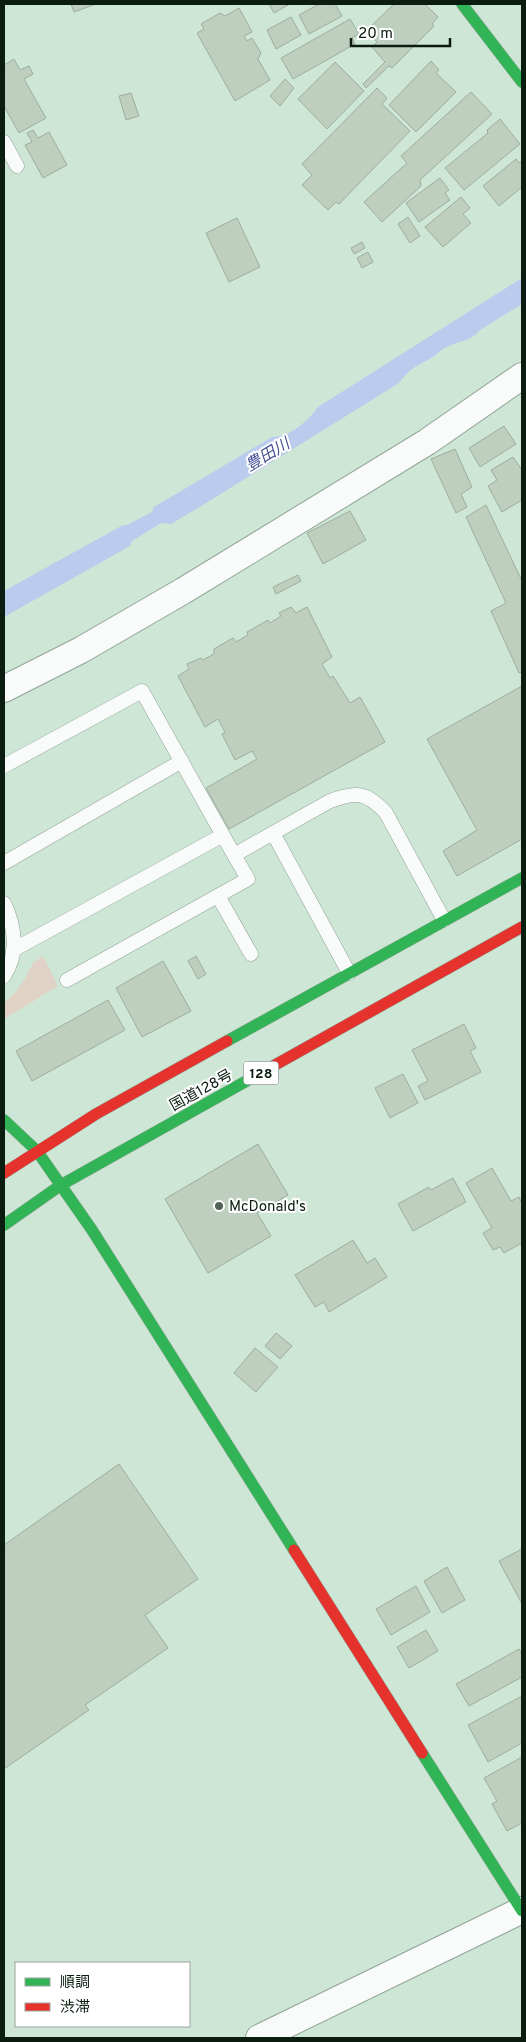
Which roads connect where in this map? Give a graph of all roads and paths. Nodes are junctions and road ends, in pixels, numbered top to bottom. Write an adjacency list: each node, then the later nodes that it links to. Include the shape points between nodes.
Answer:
1 (462, 4): 2 (main road)
2 (522, 82)
3 (4, 142): 4 (lane)
4 (17, 166)
5 (522, 376): 6 (street, via 427,442 183,591 81,650)
6 (4, 689)
7 (182, 761): 8 (lane, via 142,691); 10 (lane); 12 (lane)
8 (4, 766)
9 (273, 833): 11 (lane); 16 (lane, via 346,795 375,800 386,813); 20 (lane)
10 (223, 835): 11 (lane); 18 (lane)
11 (234, 855): 14 (lane, via 248,879)
12 (4, 863)
13 (522, 878): 16 (main road, 国道128号)
14 (218, 896): 19 (lane); 22 (lane)
15 (4, 903): 18 (lane)
16 (444, 920): 20 (main road, 国道128号)
17 (522, 927): 26 (main road, 国道128号 / 128)
18 (14, 950): 21 (lane)
19 (251, 954)
20 (349, 973): 24 (main road, 国道128号, via 96,1114)
21 (4, 976)
22 (66, 980)
23 (4, 1120): 24 (main road)
24 (37, 1151): 25 (main road, 国道128号); 26 (main road)
25 (4, 1173)
26 (61, 1185): 27 (main road, 国道128号 / 128); 28 (main road)
27 (4, 1225)
28 (522, 1910): 29 (street)
29 (259, 2038)

